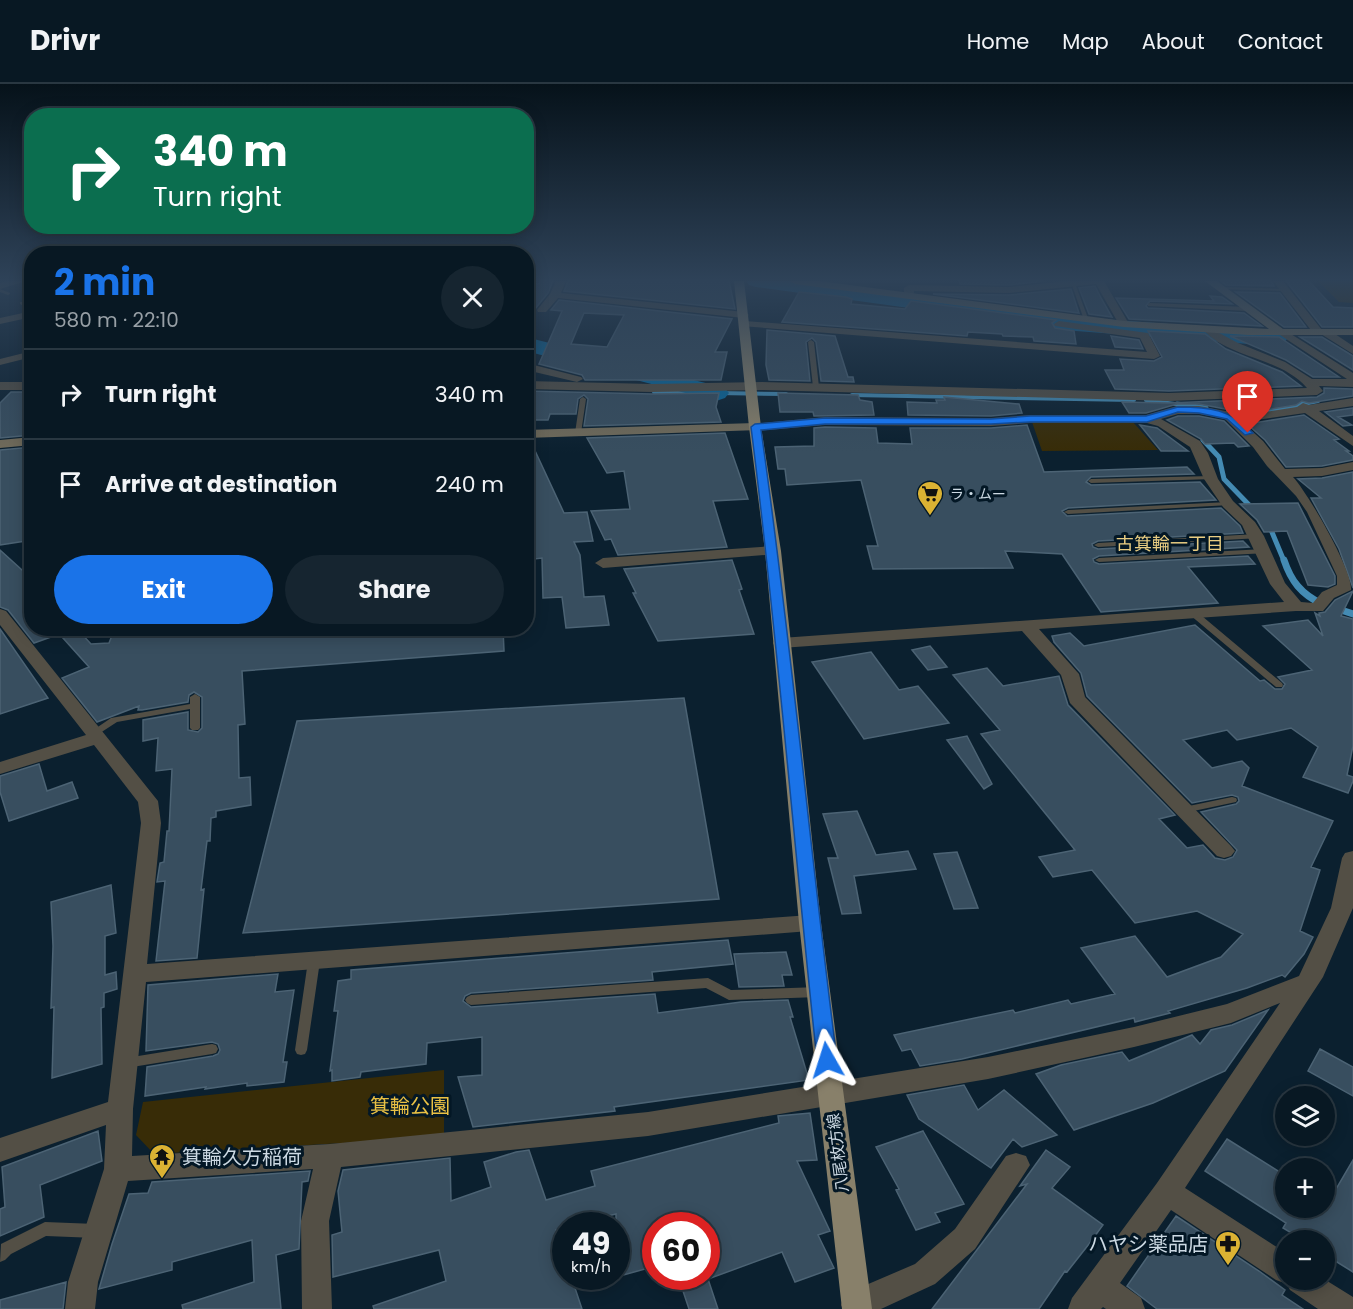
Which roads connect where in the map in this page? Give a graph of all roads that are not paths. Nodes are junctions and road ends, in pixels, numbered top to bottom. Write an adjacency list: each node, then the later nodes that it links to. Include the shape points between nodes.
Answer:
1 (746, 338): 23 (main road, 八尾枚方線)
2 (946, 338): 9 (street)
3 (1087, 338): 9 (street)
4 (1146, 338): 9 (street, via 1154,356)
5 (1218, 338): 17 (street)
6 (1290, 338): 16 (street)
7 (1332, 338): 10 (street)
8 (811, 342): 22 (lane)
9 (1089, 351)
10 (1353, 351)
11 (24, 356): 12 (street)
12 (17, 358): 13 (street); 15 (street)
13 (0, 362)
14 (534, 368): 21 (street)
15 (0, 373)
16 (1353, 381): 17 (street)
17 (1311, 382): 24 (street, via 1317,391)
18 (534, 385): 21 (street)
19 (0, 386): 20 (street)
20 (24, 386)
21 (604, 387): 23 (street, via 697,385)
22 (816, 387): 23 (street); 25 (street)
23 (753, 390): 32 (main road, 八尾枚方線)
24 (1275, 391): 25 (street); 28 (street)
25 (1169, 398): 29 (street)
26 (583, 399): 33 (lane)
27 (1353, 402): 28 (street)
28 (1304, 408): 30 (street, via 1258,417); 36 (street)
29 (1178, 410): 30 (street); 31 (street)
30 (1230, 417): 39 (street)
31 (1147, 419): 32 (street, via 825,421); 40 (street, via 1162,423 1195,444)
32 (755, 427): 33 (main road); 46 (main road, 八尾枚方線)
33 (578, 433): 34 (main road)
34 (534, 434)
35 (24, 442): 37 (main road)
36 (1353, 442)
37 (0, 444)
38 (1353, 466): 39 (street)
39 (1281, 473): 50 (street, via 1314,512 1345,576 1345,587 1328,595 1317,608)
40 (1211, 478): 41 (lane); 42 (street)
41 (1091, 482)
42 (1228, 504): 43 (lane); 44 (street)
43 (1068, 512)
44 (1257, 536): 45 (lane); 47 (street)
45 (1098, 545)
46 (772, 551): 49 (street); 54 (main road, 八尾枚方線)
47 (1264, 551): 48 (lane); 50 (street, via 1278,584)
48 (1099, 560)
49 (603, 563)
50 (1296, 606): 51 (street)
51 (1193, 613): 53 (street); 55 (lane)
52 (0, 614): 57 (street)
53 (1026, 625): 54 (street); 60 (street, via 1071,674 1076,699)
54 (781, 643): 63 (main road, 八尾枚方線)
55 (1279, 685)
56 (195, 728): 57 (lane, via 195,701 114,720)
57 (96, 736): 58 (street); 65 (street, via 148,801 151,823)
58 (0, 768)
59 (1232, 800): 60 (lane)
60 (1184, 810): 61 (street)
61 (1224, 852)
62 (1353, 858): 66 (street, via 1342,908)
63 (810, 923): 64 (street); 67 (main road, 八尾枚方線)
64 (314, 960): 65 (street); 70 (lane)
65 (135, 974): 71 (street)
66 (1308, 981): 72 (street, via 1231,1013 1134,1037 988,1068); 78 (street)
67 (819, 992): 68 (lane, via 729,995 708,983); 72 (main road, 八尾枚方線)
68 (471, 1000)
69 (212, 1049): 71 (lane)
70 (301, 1050)
71 (125, 1063): 73 (street)
72 (831, 1094): 75 (street, via 648,1124); 84 (main road, 八尾枚方線)
73 (120, 1108): 74 (street); 77 (street)
74 (0, 1150)
75 (330, 1156): 77 (street); 86 (street, via 315,1221)
76 (1016, 1165): 84 (street, via 964,1239 926,1274)
77 (118, 1169): 79 (street)
78 (1167, 1192): 81 (street); 83 (street)
79 (99, 1232): 80 (lane, via 45,1229); 85 (street, via 83,1282)
80 (0, 1255)
81 (1275, 1263)
82 (1316, 1290): 88 (street)
83 (1091, 1298): 87 (street)
84 (856, 1307)
85 (80, 1309)
86 (317, 1309)
87 (1130, 1309)
88 (1345, 1309)

